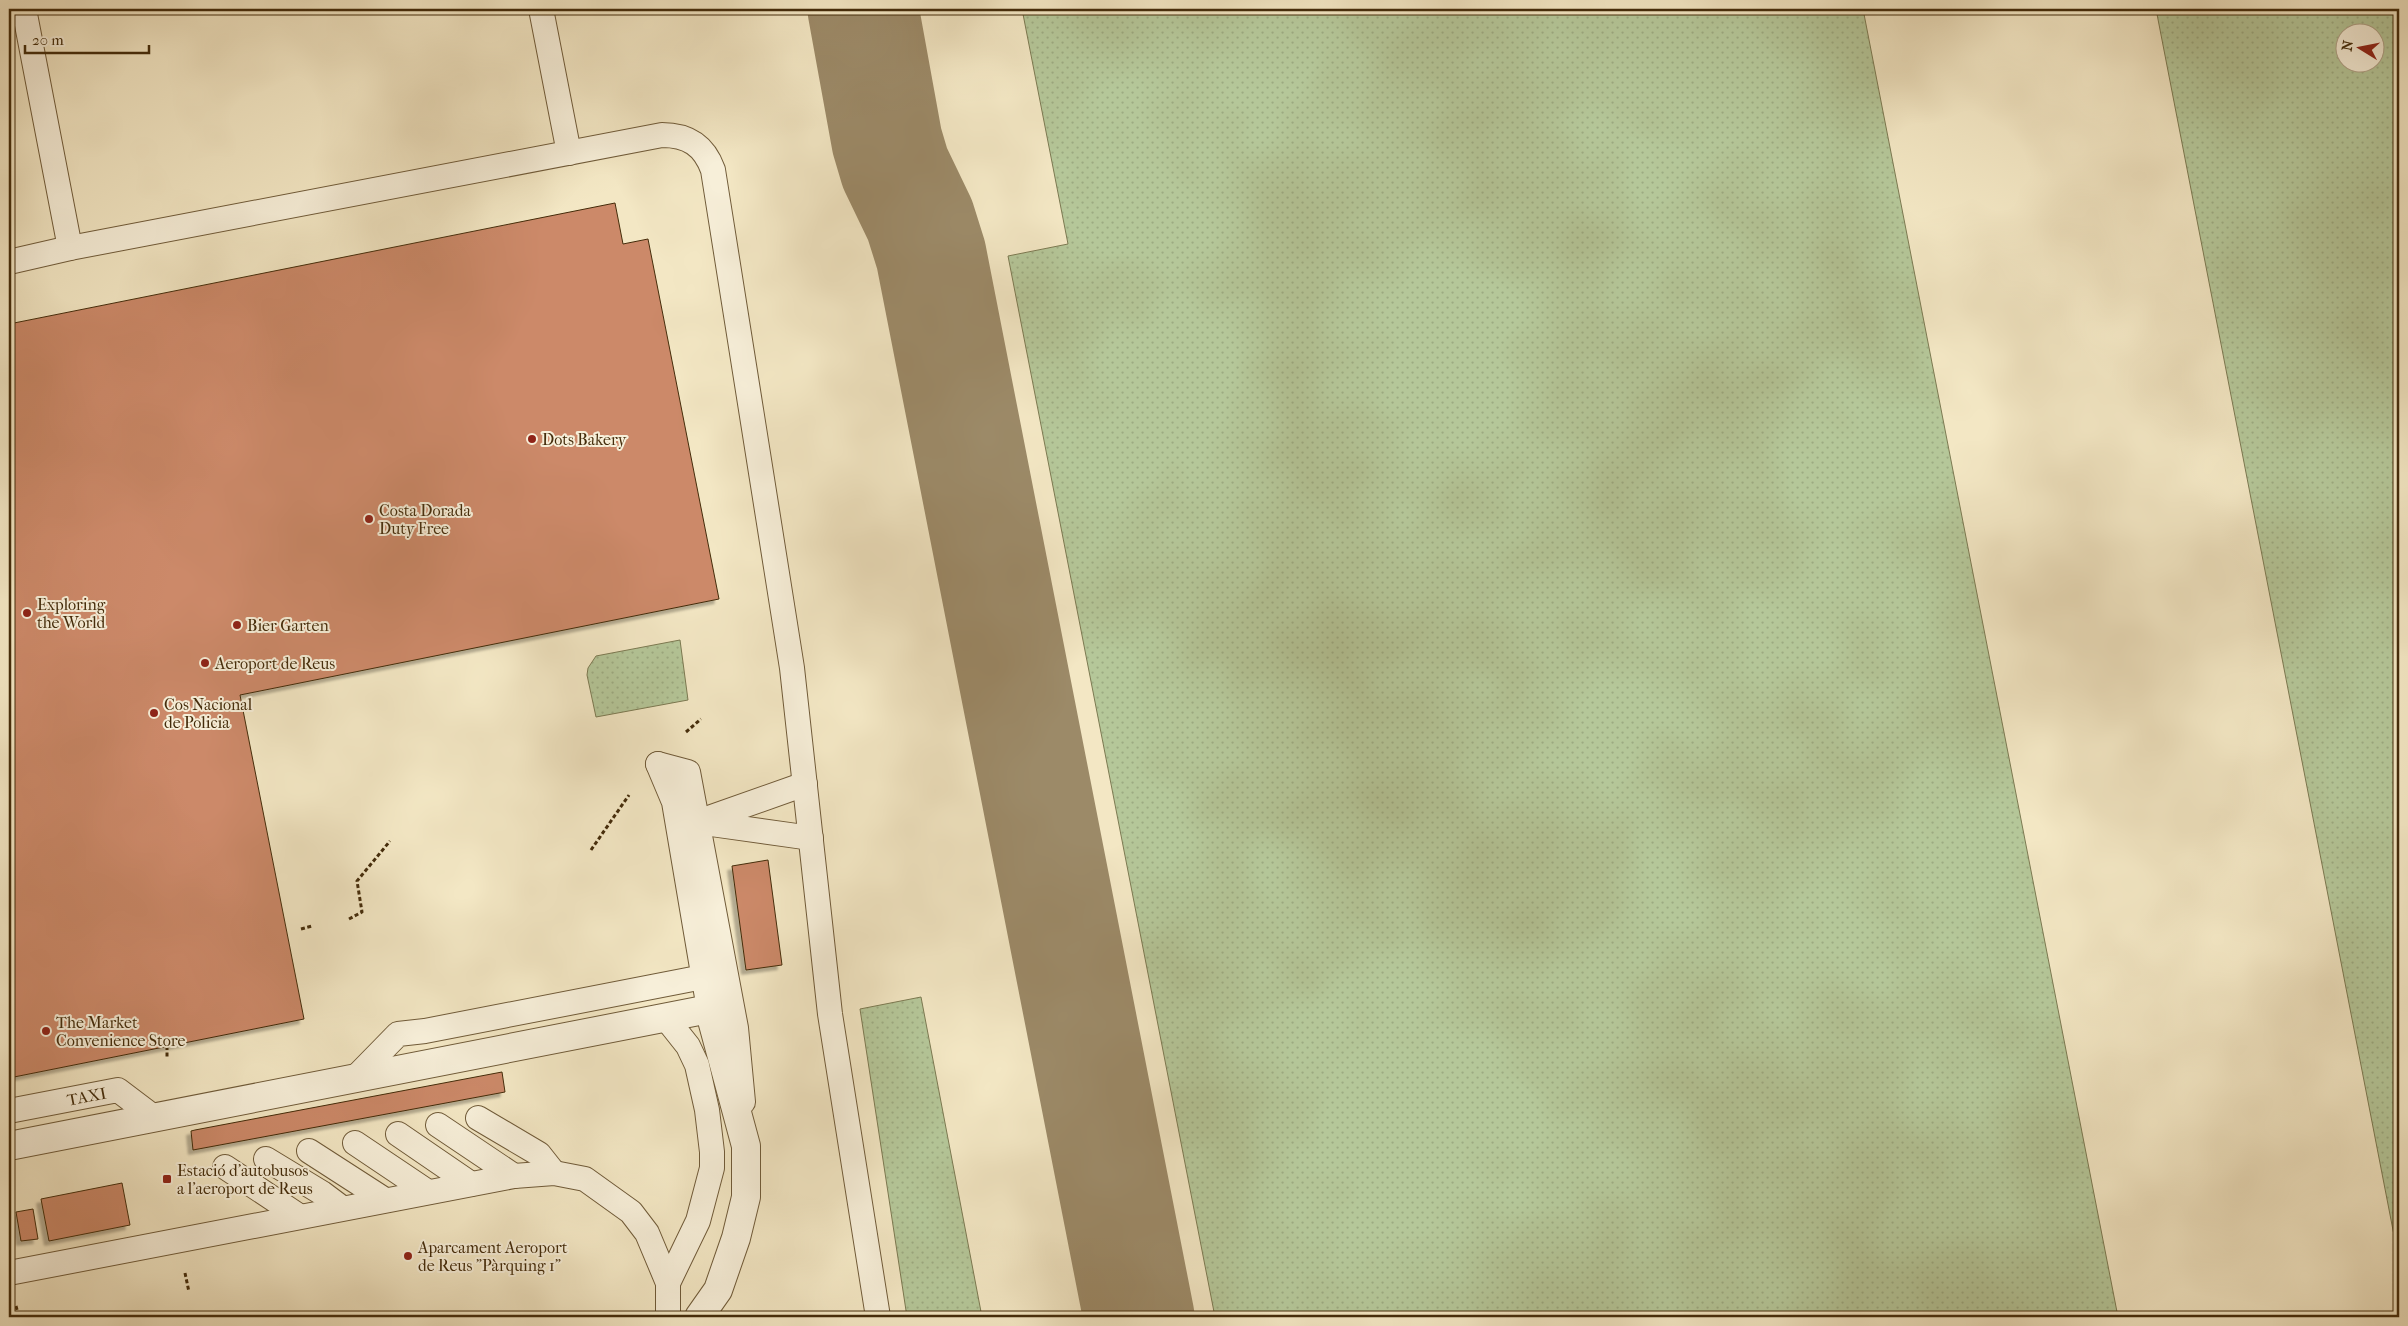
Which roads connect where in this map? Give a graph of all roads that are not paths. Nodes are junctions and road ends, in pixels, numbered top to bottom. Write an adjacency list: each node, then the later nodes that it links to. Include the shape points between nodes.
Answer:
1 (24, 9): 4 (lane)
2 (540, 9): 3 (lane)
3 (569, 153): 4 (lane); 6 (lane, via 676,135 700,147 713,170 792,668)
4 (70, 248): 5 (lane)
5 (9, 262)
6 (805, 784): 7 (lane); 8 (lane)
7 (697, 822): 8 (lane); 9 (lane, via 688,772 658,764 674,802); 20 (lane, via 736,1028)
8 (811, 838): 35 (lane, via 830,1014)
9 (703, 977): 10 (lane); 12 (lane, via 398,1034)
10 (708, 1009): 11 (street); 20 (street)
11 (665, 1017): 12 (street); 32 (lane, via 688,1046 697,1065 712,1152 712,1168 698,1221)
12 (354, 1079): 14 (street)
13 (9, 1111): 14 (lane, TAXI, via 118,1090)
14 (155, 1118): 19 (street)
15 (478, 1118): 24 (lane, via 539,1154)
16 (438, 1126): 25 (lane)
17 (398, 1134): 26 (lane)
18 (355, 1143): 27 (lane)
19 (9, 1146)
20 (746, 1146): 33 (street, via 746,1197 738,1230 718,1290)
21 (309, 1151): 28 (lane)
22 (266, 1159): 29 (lane)
23 (224, 1167): 30 (lane)
24 (554, 1173): 25 (lane); 32 (lane, via 585,1179 631,1212 647,1234)
25 (514, 1176): 26 (lane)
26 (471, 1184): 27 (lane)
27 (428, 1192): 28 (lane)
28 (385, 1200): 29 (lane)
29 (342, 1208): 30 (lane)
30 (299, 1216): 31 (lane)
31 (9, 1273)
32 (668, 1284): 34 (lane)
33 (703, 1316)
34 (668, 1317)
35 (878, 1317)

